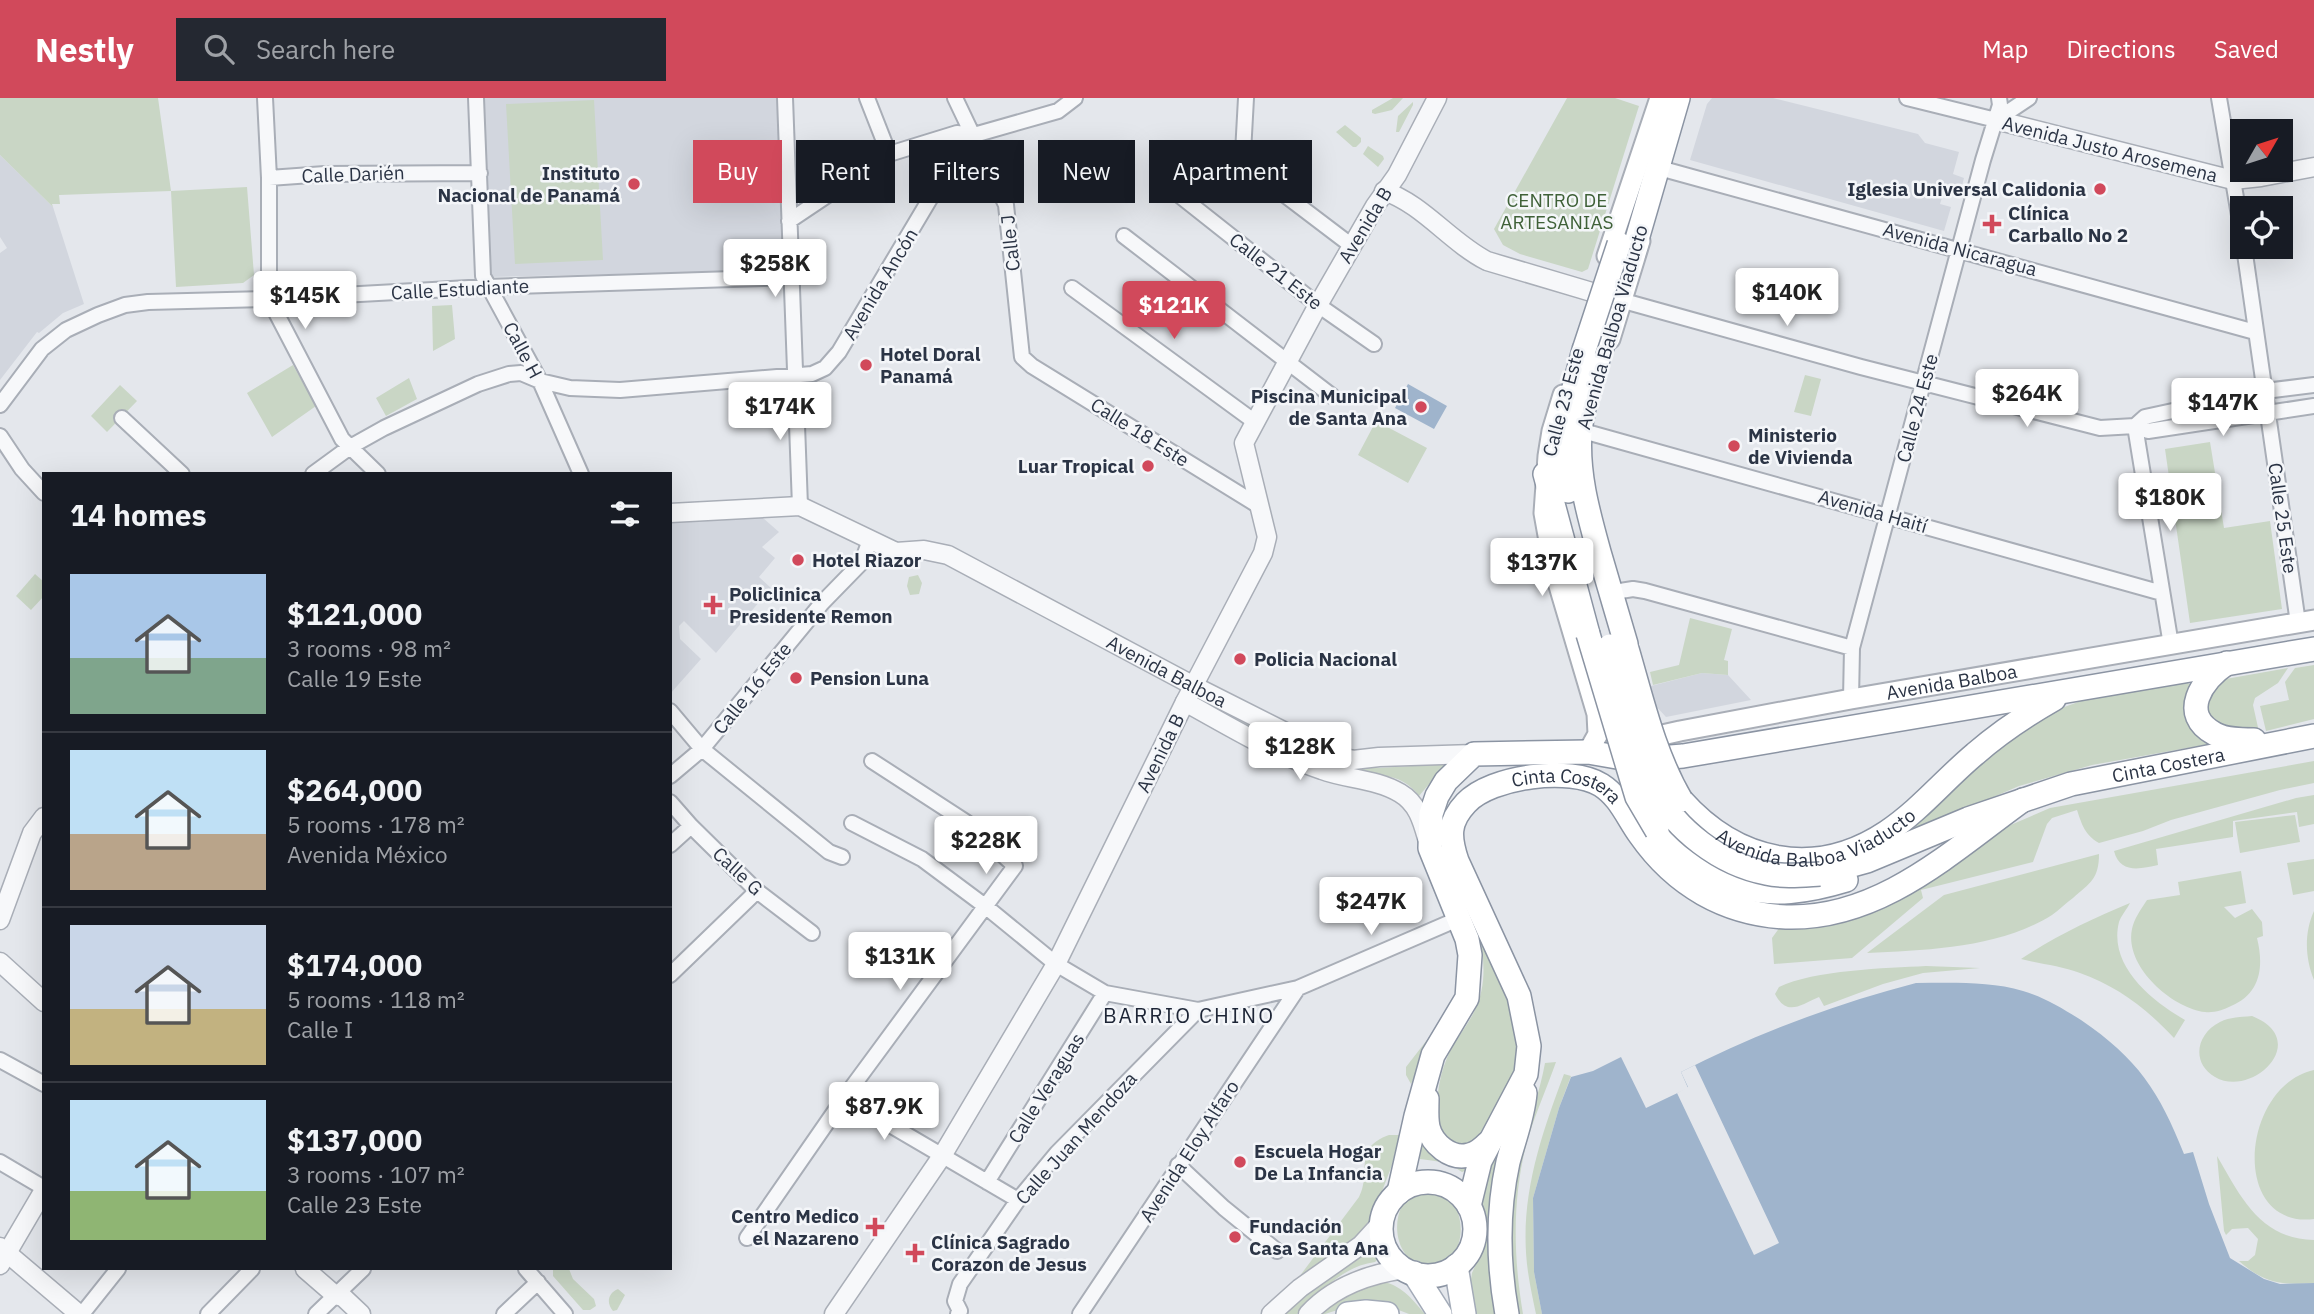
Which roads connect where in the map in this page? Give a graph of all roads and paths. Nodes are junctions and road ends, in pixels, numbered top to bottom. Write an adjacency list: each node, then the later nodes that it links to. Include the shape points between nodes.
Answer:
1 (265, 98): 25 (street)
2 (476, 98): 24 (street, Calle H)
3 (785, 98): 30 (street)
4 (867, 98): 18 (street)
5 (955, 98): 17 (street, Calle J)
6 (1075, 98): 17 (street, via 1058,111)
7 (1246, 98): 32 (street, via 1244,164)
8 (1661, 98): 38 (main road, Calle 23 Este); 104 (main road, Avenida Balboa Viaducto, bridge, via 1643,172 1569,402 1563,451 1566,480 1643,758 1667,811 1712,851 1766,873 1795,875)
9 (1678, 98): 104 (main road, Avenida Balboa Viaducto, bridge, via 1580,429 1581,481 1658,753 1681,800 1698,820 1745,849 1771,858)
10 (1686, 98): 22 (main road, Calle 23 Este)
11 (1907, 98): 16 (street, Avenida Justo Arosemena)
12 (1999, 98): 16 (street, Calle 24 Este)
13 (2029, 98): 16 (street)
14 (2219, 98): 20 (street)
15 (1431, 102): 27 (street, Avenida B, via 1397,174)
16 (1996, 120): 26 (street, Avenida Justo Arosemena); 33 (street, Calle 24 Este)
17 (974, 135): 19 (street, via 957,133); 44 (street, Calle J, via 1006,205); 46 (street, Avenida Ancón, via 959,150 839,352 825,368)
18 (884, 140)
19 (895, 152)
20 (2230, 162)
21 (2314, 167): 23 (street, Avenida Justo Arosemena)
22 (1663, 169): 33 (street, Avenida Nicaragua); 40 (main road, Calle 23 Este)
23 (2293, 171)
24 (480, 173): 25 (street, Calle Darién); 36 (street, Calle H)
25 (269, 178): 39 (street)
26 (2230, 179)
27 (1384, 191): 32 (street, Avenida B); 38 (street, via 1400,197 1486,261)
28 (816, 203): 30 (street)
29 (1190, 203): 41 (street, Calle 21 Este)
30 (789, 221): 35 (street)
31 (1125, 236): 45 (street)
32 (1352, 246): 41 (street, Avenida B)
33 (1960, 249): 42 (street, Avenida Nicaragua); 48 (street, Calle 24 Este)
34 (2246, 259): 42 (street, Calle 25 Este)
35 (791, 277): 36 (street, Calle Estudiante); 46 (street)
36 (487, 287): 39 (street, Calle Estudiante); 47 (street, Calle H)
37 (1072, 288): 56 (street)
38 (1595, 293): 40 (street); 65 (main road, Calle 23 Este, via 1552,431)
39 (269, 299): 52 (street, Calle Estudiante, via 148,302 98,315 66,330 42,349); 60 (street)
40 (1621, 300): 48 (street); 58 (main road, Calle 23 Este)
41 (1318, 304): 43 (street, Calle 21 Este); 45 (street, Avenida B)
42 (2255, 332): 50 (street, Calle 25 Este)
43 (1374, 344)
44 (1022, 357): 68 (street, Calle 18 Este)
45 (1287, 362): 51 (street); 56 (street, Avenida B)
46 (795, 376): 47 (street, Avenida Ancón, via 620,390 570,388); 67 (street)
47 (540, 381): 60 (street, Avenida Ancón, via 521,373 478,384); 64 (street, Calle H)
48 (1923, 384): 57 (street, via 2083,426); 70 (street, Calle 24 Este)
49 (2314, 385): 50 (street)
50 (2265, 391): 54 (street, Calle 25 Este); 57 (street, via 2145,417)
51 (1332, 396)
52 (0, 405)
53 (2314, 406): 54 (street)
54 (2268, 414): 57 (street, via 2148,431); 74 (street, Calle 25 Este)
55 (122, 418): 61 (street)
56 (1255, 422): 68 (street, Avenida B, via 1244,443)
57 (2135, 426): 73 (street)
58 (1583, 431): 70 (street, Avenida Haití); 72 (main road, Calle 23 Este, via 1585,485)
59 (0, 436): 66 (street)
60 (350, 447): 62 (street, Avenida Ancón); 63 (street)
61 (180, 472)
62 (316, 472)
63 (376, 472)
64 (580, 472)
65 (1545, 474): 85 (main road, Calle 23 Este, via 1544,513 1554,569); 101 (main road, bridge, via 1637,797 1657,831 1681,856 1721,880 1767,893 1815,890 1853,878)
66 (42, 491)
67 (800, 506): 69 (street); 71 (street)
68 (1259, 506): 79 (street, Avenida B, via 1267,537 1263,552)
69 (672, 513)
70 (1888, 516): 73 (street, Avenida Haití); 76 (street, Calle 24 Este)
71 (870, 540): 79 (street, Avenida Balboa, via 896,552 924,550 948,555); 89 (street, Calle 16 Este, via 862,562 822,603)
72 (1614, 592): 76 (street, via 1645,590); 83 (main road, Calle 23 Este)
73 (2162, 593): 75 (street)
74 (2306, 622): 75 (main road, Avenida Balboa)
75 (2171, 645): 81 (main road, Avenida Balboa)
76 (1852, 648): 81 (street, Calle 24 Este)
77 (2314, 649): 78 (main road, Avenida Balboa)
78 (2227, 663): 80 (main road, Avenida Balboa); 88 (main road, via 2212,674 2197,697 2201,722 2218,735 2238,740)
79 (1194, 685): 82 (street, Avenida B); 93 (street, Avenida Balboa)
80 (2065, 692): 90 (main road, Avenida Balboa, via 1683,756 1634,760); 104 (main road, Avenida Balboa Viaducto, via 1998,735 1888,832)
81 (1851, 699): 86 (main road, Avenida Balboa)
82 (1185, 702): 93 (street, Avenida Balboa, via 1322,771); 111 (street, Avenida B)
83 (1650, 709): 85 (main road, via 1628,724 1610,723); 86 (main road, via 1661,722)
84 (672, 713): 89 (street)
85 (1597, 714): 90 (main road, Calle 23 Este, via 1598,734)
86 (1680, 731): 90 (main road, Avenida Balboa)
87 (2314, 736): 88 (main road, Cinta Costera)
88 (2286, 741): 95 (main road, Cinta Costera, via 2071,784)
89 (702, 749): 94 (street, Calle 16 Este); 103 (street, via 829,852)
90 (1588, 752): 91 (main road, Avenida Balboa)
91 (1474, 754): 93 (street, Avenida Balboa, via 1379,757); 102 (main road, via 1437,796 1431,814)
92 (872, 761): 106 (street, via 966,822 1015,866)
93 (1352, 769): 102 (street, Avenida Balboa, via 1413,804)
94 (672, 774)
95 (2023, 800): 101 (main road, Cinta Costera); 118 (main road, Cinta Costera, via 1898,888 1841,912 1788,917 1742,911 1686,884 1662,863 1615,796 1600,784 1563,776 1491,786 1458,813 1451,841 1519,996 1528,1046)
96 (672, 804): 99 (street, Calle G)
97 (42, 820): 108 (street, via 32,832)
98 (852, 823): 106 (street, via 922,859)
99 (691, 827): 100 (street); 105 (street, Calle G)
100 (672, 843)
101 (1903, 846): 104 (main road, Avenida Balboa Viaducto, via 1867,861)
102 (1430, 848): 107 (main road)
103 (842, 857)
104 (1826, 865)
105 (757, 891): 109 (street, Calle G); 112 (street)
106 (985, 906): 111 (street); 121 (street)
107 (1458, 919): 113 (street); 119 (main road, via 1470,955 1467,998 1433,1055)
108 (0, 920)
109 (812, 933)
110 (0, 961): 115 (street)
111 (1056, 964): 114 (street); 123 (street, Avenida B)
112 (672, 973)
113 (1298, 988): 116 (street); 125 (street, Avenida Eloy Alfaro)
114 (1105, 993): 116 (street); 126 (street, Calle Veraguas)
115 (42, 1000)
116 (1198, 1010): 130 (street, Calle Juan Mendoza, via 1057,1153)
117 (0, 1060): 120 (street)
118 (1525, 1074): 122 (main road, Cinta Costera); 160 (main road, via 1524,1106 1508,1163 1500,1226 1501,1284)
119 (1426, 1079): 122 (main road, via 1427,1125 1433,1140 1445,1151 1469,1156); 129 (main road)
120 (42, 1083)
121 (844, 1098): 123 (street); 133 (street)
122 (1488, 1143): 131 (main road, Cinta Costera)
123 (942, 1156): 126 (street); 151 (street, Avenida B)
124 (0, 1162): 127 (street)
125 (1178, 1165): 134 (street); 153 (street, Avenida Eloy Alfaro)
126 (987, 1182): 130 (street)
127 (42, 1188)
128 (42, 1192): 135 (street)
129 (1399, 1192): 131 (main road, via 1417,1183 1437,1182 1455,1191); 132 (main road, via 1388,1203)
130 (1018, 1200): 152 (street, Calle Juan Mendoza, via 960,1284 955,1301)
131 (1469, 1206): 136 (main road, via 1473,1241)
132 (1382, 1222): 142 (main road, via 1386,1249); 154 (street, via 1361,1245)
133 (747, 1238)
134 (1278, 1251)
135 (2, 1255): 145 (street)
136 (1456, 1266): 142 (main road, via 1438,1275); 159 (main road)
137 (117, 1270): 145 (street)
138 (251, 1270): 146 (street)
139 (306, 1270): 144 (street)
140 (362, 1270): 144 (street)
141 (527, 1270): 143 (street)
142 (1410, 1271): 155 (street, via 1380,1272 1349,1284); 158 (main road)
143 (538, 1282): 149 (street); 150 (street)
144 (335, 1295): 147 (street); 148 (street)
145 (81, 1314)
146 (208, 1314)
147 (316, 1314)
148 (361, 1314)
149 (504, 1314)
150 (565, 1314)
151 (834, 1314)
152 (958, 1314)
153 (1080, 1314)
154 (1271, 1314)
155 (1308, 1314)
156 (1348, 1314): 157 (main road)
157 (1387, 1314)
158 (1440, 1314)
159 (1464, 1314)
160 (1507, 1314)

